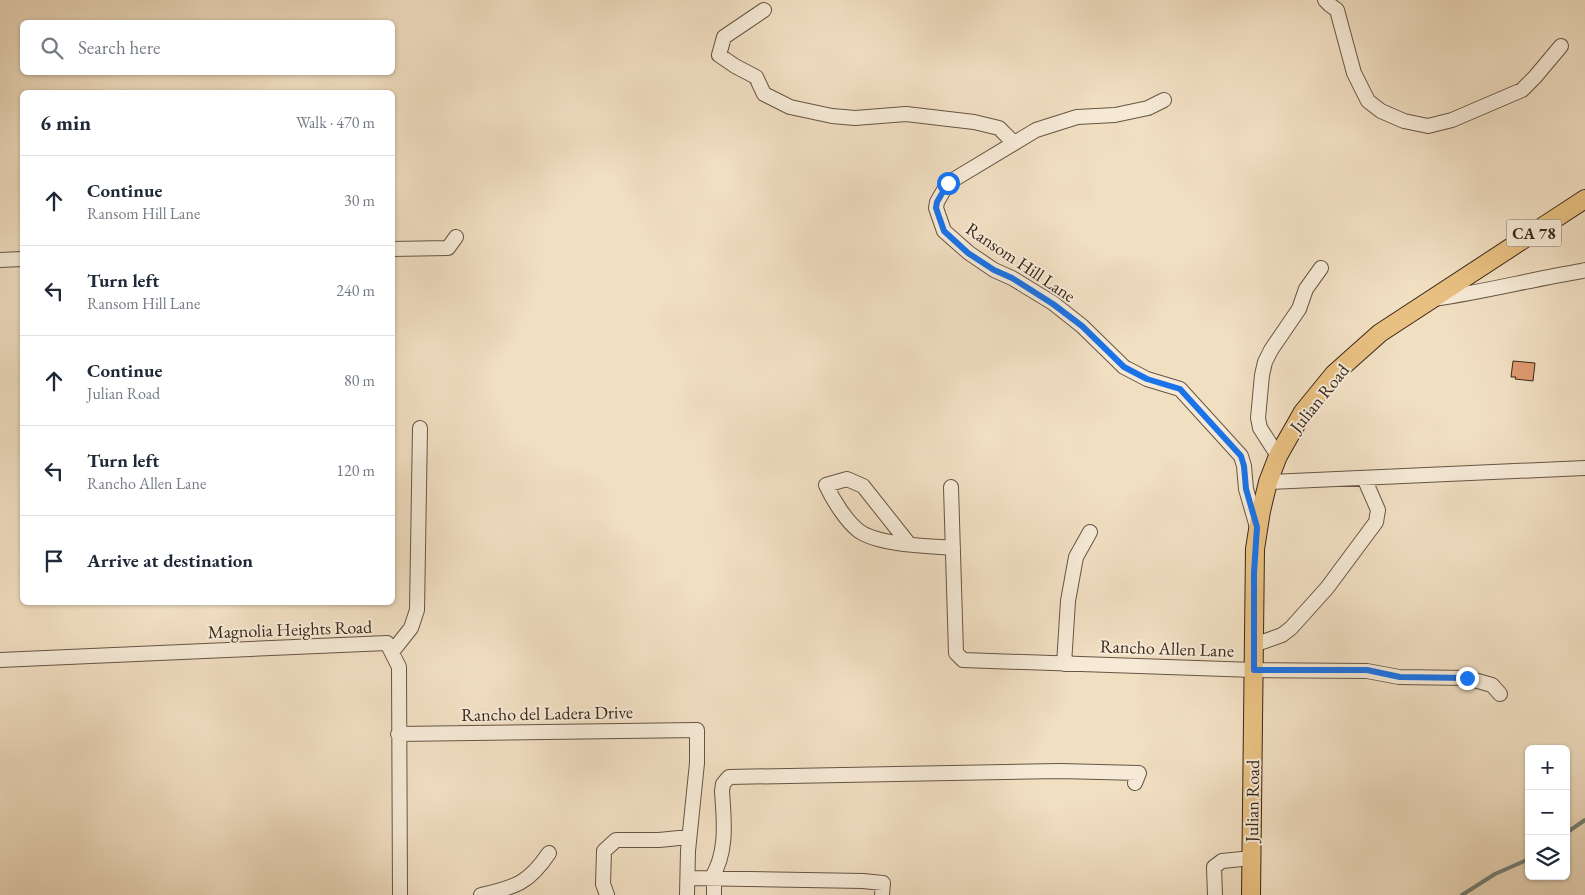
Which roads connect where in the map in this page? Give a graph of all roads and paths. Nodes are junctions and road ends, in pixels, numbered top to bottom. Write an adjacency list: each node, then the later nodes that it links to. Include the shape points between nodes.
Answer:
1 (1325, 0): 3 (street, via 1337,10 1354,73 1368,101 1404,121 1428,126 1452,120 1522,90)
2 (764, 10): 5 (street, via 724,37 719,55 756,78 764,94 790,107 832,116 855,118 906,114 974,122 1000,128)
3 (1561, 46)
4 (1164, 100): 5 (street, Ransom Hill Lane, via 1148,108 1115,116 1077,117 1036,130)
5 (1014, 143): 20 (street, Ransom Hill Lane, via 948,183 936,208 944,231 968,253 1053,304 1082,326 1124,367 1147,379 1180,389 1241,456)
6 (1585, 199): 13 (main road, Julian Road / CA 78)
7 (456, 237): 8 (street, via 448,248)
8 (395, 249)
9 (20, 259): 10 (street)
10 (0, 260)
11 (1321, 268): 15 (street, via 1306,290 1299,309 1270,350 1262,375 1258,418 1265,437)
12 (1585, 270): 13 (street)
13 (1434, 299): 15 (main road, Julian Road / CA 78, via 1380,333 1334,374 1303,412)
14 (420, 428): 25 (street, via 417,610 411,628)
15 (1278, 456): 18 (main road, Julian Road / CA 78)
16 (1585, 468): 17 (street)
17 (1364, 478): 18 (street); 24 (street, via 1378,510 1376,522 1327,588 1291,628 1282,635)
18 (1268, 482): 20 (main road, Julian Road / CA 78)
19 (952, 486): 23 (street, Rancho Allen Lane)
20 (1257, 527): 24 (main road, Julian Road / CA 78)
21 (1090, 532): 27 (street, via 1076,557 1068,601)
22 (910, 544): 22 (street, via 886,542 860,532 836,505 826,485 847,479 863,486); 23 (street)
23 (953, 548): 27 (street, Rancho Allen Lane, via 956,653 963,660)
24 (1254, 645): 28 (main road, Julian Road / CA 78)
25 (392, 652): 26 (street, Magnolia Heights Road, via 387,644); 30 (street, Magnolia Heights Road, via 399,667)
26 (0, 660)
27 (1064, 664): 28 (street, Rancho Allen Lane)
28 (1254, 670): 29 (street, Rancho Allen Lane, via 1367,670 1400,677 1467,678 1492,685); 34 (main road, Julian Road / CA 78)
29 (1500, 694)
30 (398, 734): 32 (street, Rancho del Ladera Drive, via 697,730); 37 (street, Magnolia Heights Road)
31 (1135, 783): 36 (street, via 1139,773 1060,771 729,777 722,791 724,844)
32 (689, 837): 35 (street); 39 (street, via 616,840 604,851 603,884)
33 (549, 853): 38 (street, via 531,877 515,886)
34 (1252, 858): 43 (street, via 1222,861 1214,867); 44 (main road, Julian Road / CA 78)
35 (688, 878): 36 (street); 40 (street)
36 (713, 878): 41 (street); 42 (street, via 883,883)
37 (400, 895)
38 (482, 895)
39 (608, 895)
40 (688, 895)
41 (714, 895)
42 (882, 895)
43 (1215, 895)
44 (1251, 895)

